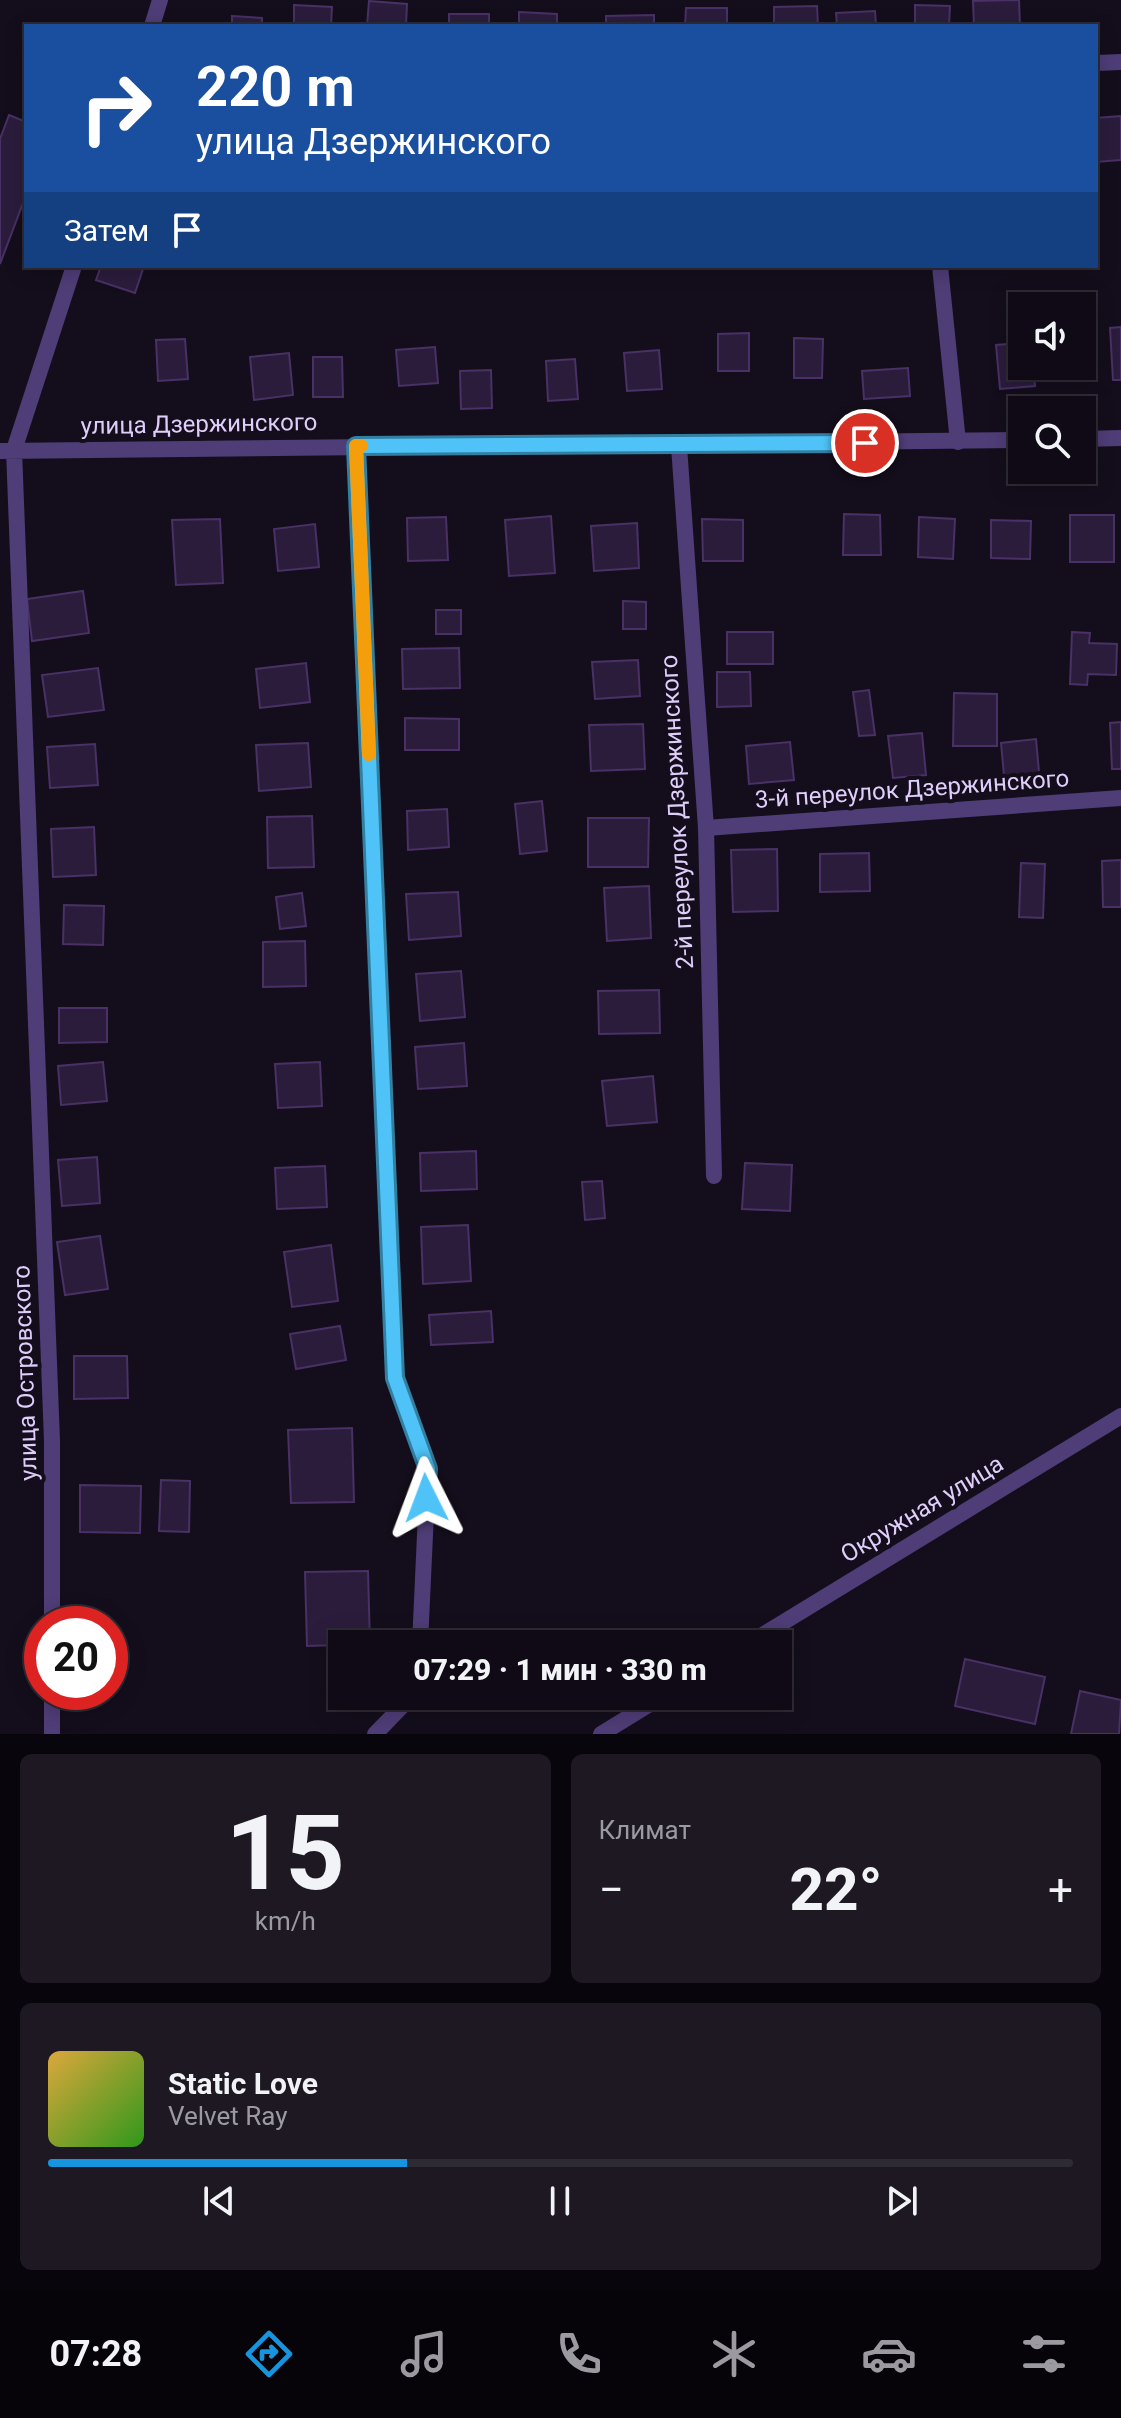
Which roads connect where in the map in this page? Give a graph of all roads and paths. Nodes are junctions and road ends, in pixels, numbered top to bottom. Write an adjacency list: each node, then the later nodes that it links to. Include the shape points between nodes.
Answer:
1 (160, 0): 2 (street)
2 (153, 24)
3 (1121, 62): 4 (street)
4 (1098, 63)
5 (73, 268): 13 (street, улица Островского)
6 (940, 268): 10 (street)
7 (1121, 438): 8 (street)
8 (1096, 439)
9 (1008, 440): 10 (street, улица Дзержинского)
10 (958, 442): 12 (street, улица Дзержинского)
11 (356, 446): 12 (street, улица Дзержинского); 13 (street, улица Дзержинского); 19 (street, via 395,1378 428,1469)
12 (679, 446): 15 (street, 2-й переулок Дзержинского)
13 (7, 451): 18 (street, улица Островского, via 52,1441)
14 (1121, 798): 15 (street, 3-й переулок Дзержинского)
15 (706, 828): 16 (street, 2-й переулок Дзержинского)
16 (714, 1176)
17 (1121, 1416): 20 (street, Окружная улица)
18 (52, 1606)
19 (421, 1630)
20 (771, 1630)
21 (52, 1710): 24 (street)
22 (398, 1710): 25 (street)
23 (640, 1710): 26 (street)
24 (52, 1734)
25 (375, 1734)
26 (601, 1734)

